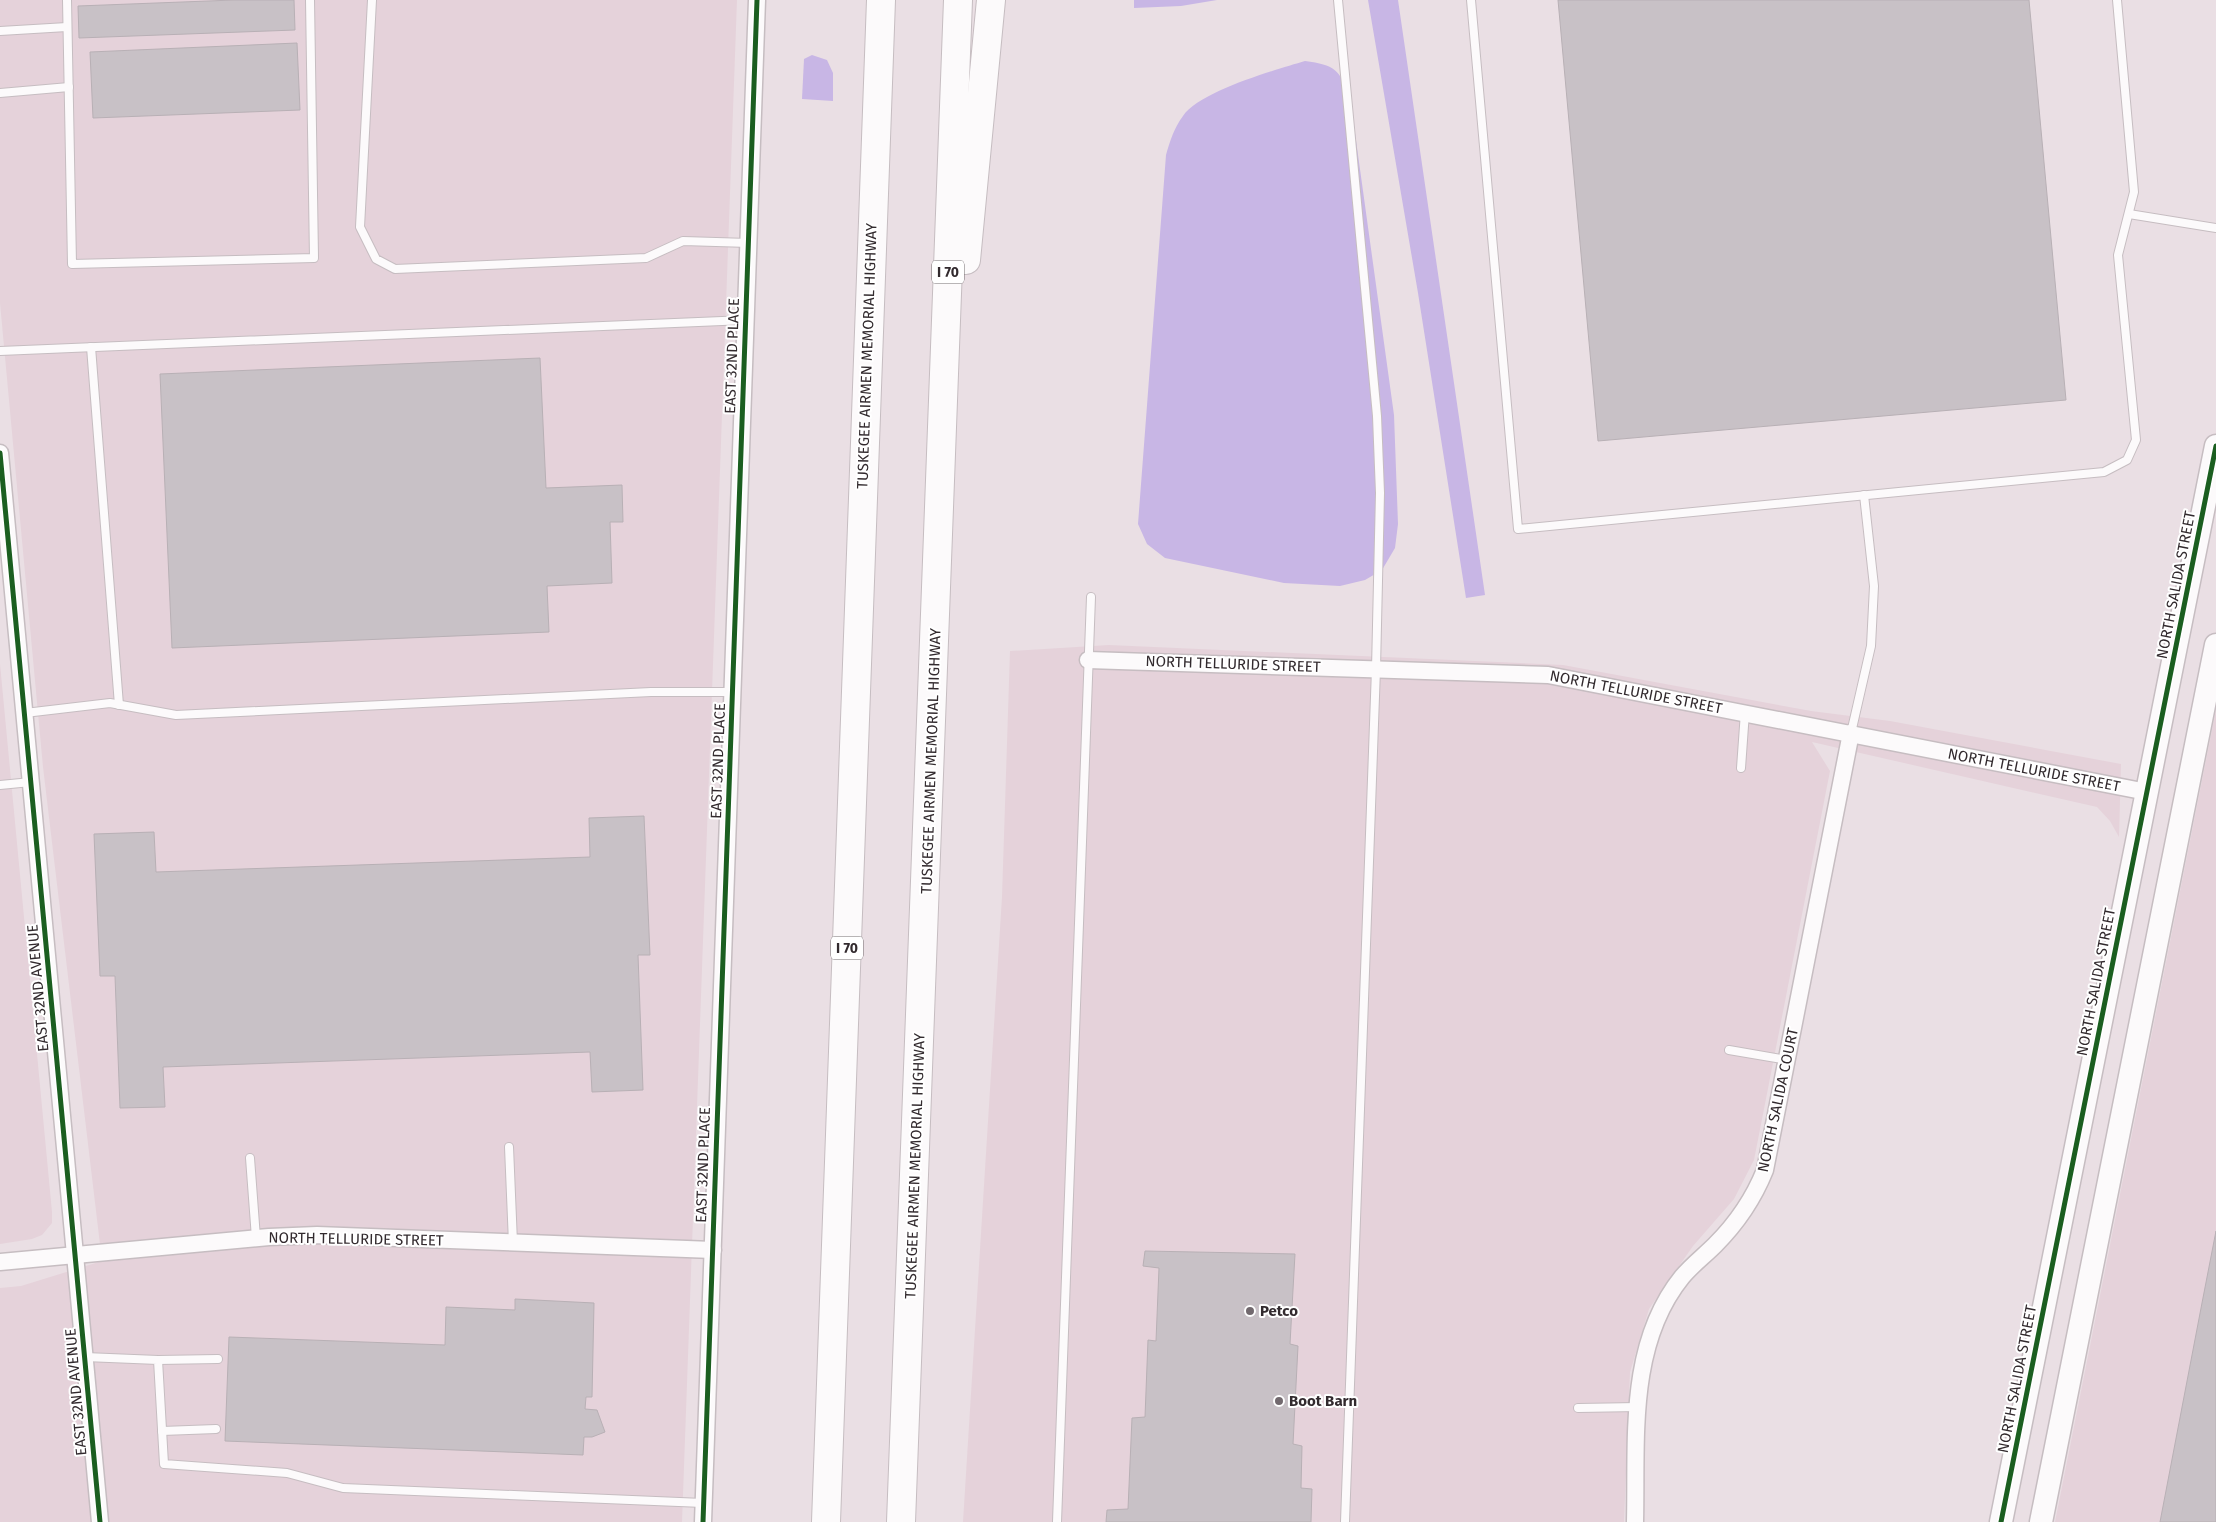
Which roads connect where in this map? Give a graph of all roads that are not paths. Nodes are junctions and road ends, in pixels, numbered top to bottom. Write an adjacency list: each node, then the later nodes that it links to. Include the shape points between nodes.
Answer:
1 (67, 0): 12 (lane)
2 (310, 0): 14 (lane, via 314,258 72,264)
3 (372, 0): 18 (lane, via 360,227 376,259 395,269 646,258 683,241)
4 (758, 0): 18 (street, EAST 32ND PLACE)
5 (869, 0): 22 (highway)
6 (881, 0): 22 (highway, TUSKEGEE AIRMEN MEMORIAL HIGHWAY / I 70)
7 (958, 0): 26 (highway, TUSKEGEE AIRMEN MEMORIAL HIGHWAY / I 70)
8 (991, 0): 26 (highway)
9 (1338, 0): 30 (lane, via 1377,416 1380,493)
10 (1471, 0): 25 (lane, via 1518,529)
11 (2117, 0): 16 (lane, via 2134,192)
12 (68, 27): 13 (lane); 14 (lane)
13 (0, 31)
14 (69, 87): 15 (lane)
15 (0, 93)
16 (2129, 214): 17 (lane); 25 (lane, via 2118,256 2136,440 2127,460 2104,472)
17 (2216, 228)
18 (749, 243): 19 (street, EAST 32ND PLACE)
19 (746, 320): 20 (lane); 31 (street, EAST 32ND PLACE)
20 (91, 347): 21 (lane); 32 (lane)
21 (0, 351)
22 (866, 374): 59 (highway, TUSKEGEE AIRMEN MEMORIAL HIGHWAY / I 70)
23 (2216, 446): 39 (street, NORTH SALIDA STREET)
24 (0, 453): 34 (street, EAST 32ND AVENUE)
25 (1864, 495): 35 (lane, via 1874,586 1871,646)
26 (939, 543): 60 (highway, TUSKEGEE AIRMEN MEMORIAL HIGHWAY / I 70)
27 (1091, 597): 29 (lane)
28 (2216, 645): 65 (street)
29 (1088, 660): 30 (street, NORTH TELLURIDE STREET); 61 (lane)
30 (1376, 669): 33 (street, NORTH TELLURIDE STREET, via 1548,675); 62 (lane)
31 (733, 692): 32 (lane, via 641,692 176,715); 46 (street, EAST 32ND PLACE)
32 (118, 705): 34 (lane, via 110,703)
33 (1745, 712): 35 (street, NORTH TELLURIDE STREET); 36 (lane)
34 (25, 713): 37 (street, EAST 32ND AVENUE)
35 (1851, 733): 39 (street, NORTH TELLURIDE STREET); 41 (street, NORTH SALIDA COURT)
36 (1741, 768)
37 (32, 782): 38 (lane); 47 (street, EAST 32ND AVENUE)
38 (0, 785)
39 (2147, 792): 64 (street, NORTH SALIDA STREET)
40 (1729, 1050): 41 (lane)
41 (1787, 1060): 52 (street, NORTH SALIDA COURT, via 1774,1134 1756,1192 1728,1231 1682,1276 1657,1315 1647,1348)
42 (509, 1148): 45 (lane)
43 (250, 1158): 44 (lane)
44 (256, 1238): 45 (street, NORTH TELLURIDE STREET, via 317,1236); 47 (street, NORTH TELLURIDE STREET)
45 (513, 1242): 46 (street, NORTH TELLURIDE STREET)
46 (712, 1250): 56 (street, EAST 32ND PLACE)
47 (75, 1255): 48 (street, NORTH TELLURIDE STREET); 49 (street, EAST 32ND AVENUE)
48 (0, 1262)
49 (85, 1357): 51 (lane); 57 (street, EAST 32ND AVENUE)
50 (218, 1359): 51 (lane)
51 (158, 1360): 55 (lane)
52 (1638, 1407): 53 (lane); 63 (street, NORTH SALIDA COURT)
53 (1578, 1408)
54 (216, 1429): 55 (lane)
55 (162, 1431): 56 (lane, via 164,1464 287,1473 343,1488)
56 (703, 1504): 58 (street, EAST 32ND PLACE)
57 (100, 1522)
58 (703, 1522)
59 (826, 1522)
60 (901, 1522)
61 (1057, 1522)
62 (1345, 1522)
63 (1634, 1522)
64 (2001, 1522)
65 (2041, 1522)

